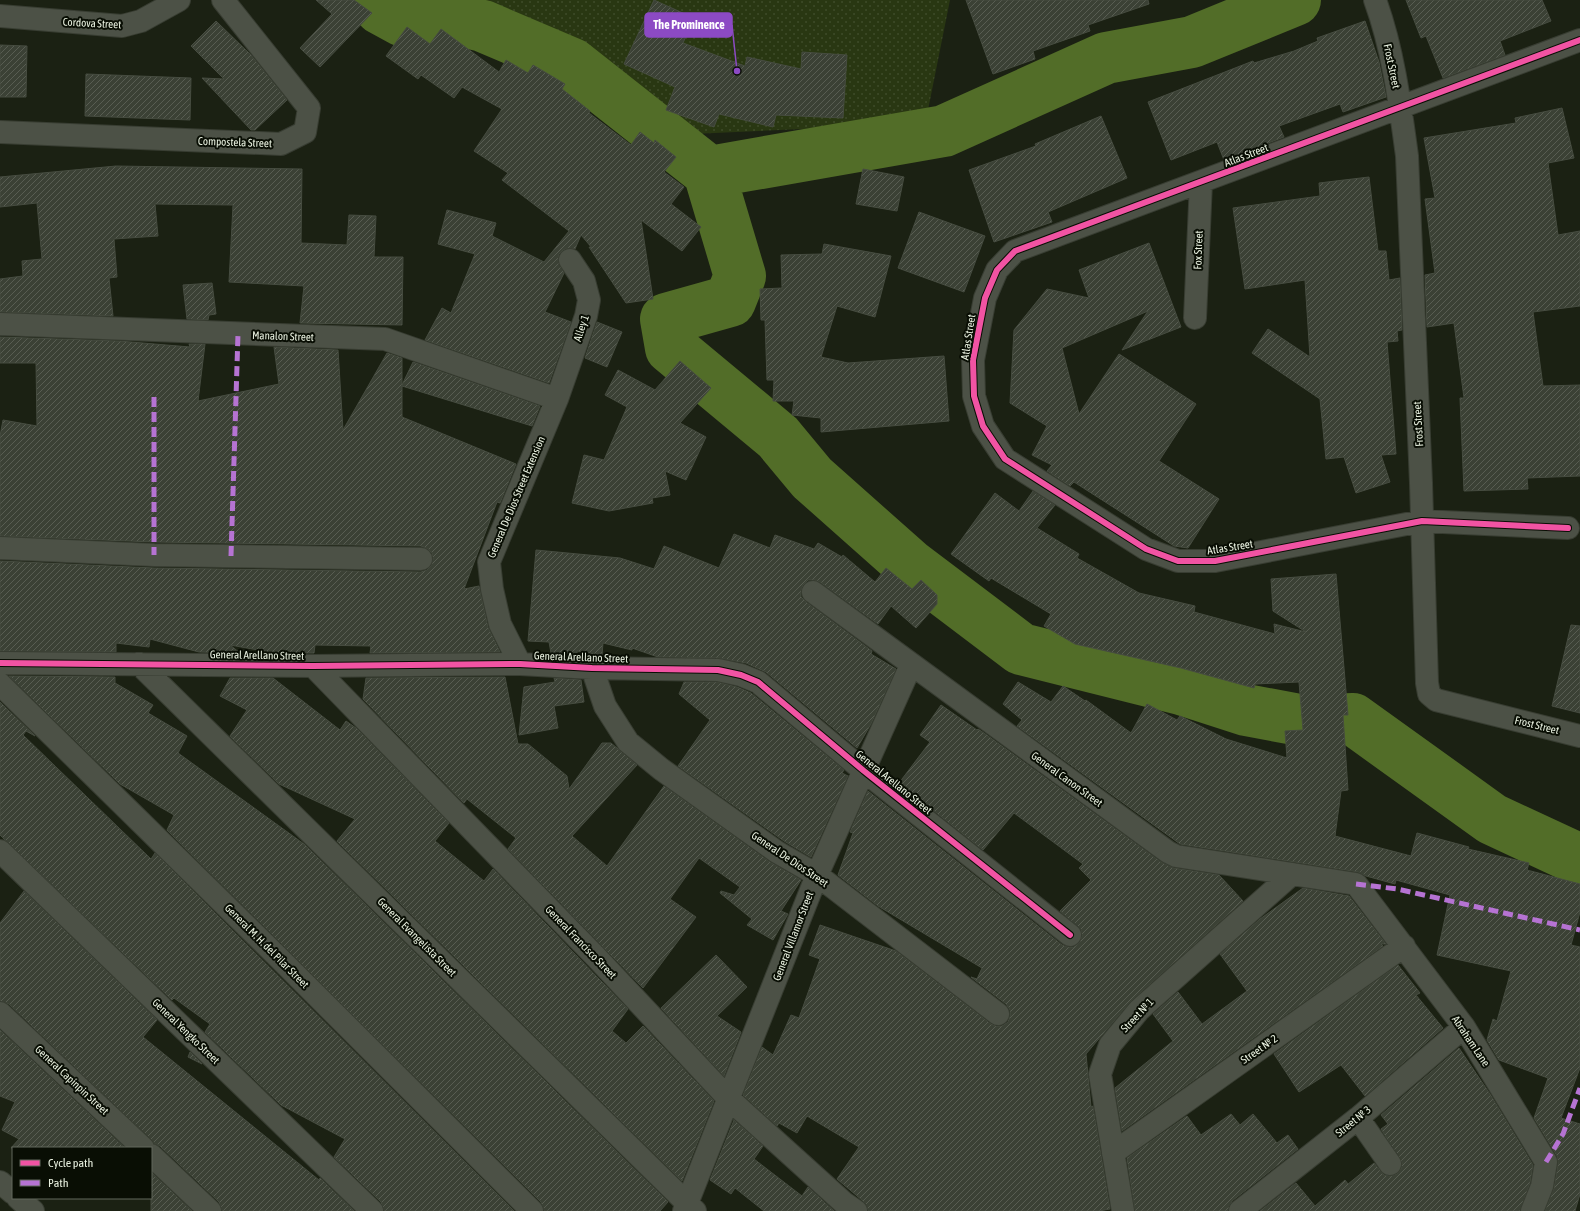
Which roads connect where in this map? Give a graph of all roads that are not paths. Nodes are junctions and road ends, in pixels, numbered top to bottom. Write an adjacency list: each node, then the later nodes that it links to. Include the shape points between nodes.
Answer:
1 (179, 0): 4 (street, Cordova Street, via 141,20 122,26)
2 (223, 0): 7 (street, Compostela Street, via 309,108 305,132 281,144)
3 (1375, 0): 6 (street, Frost Street)
4 (0, 16)
5 (1580, 40): 6 (street, Atlas Street)
6 (1400, 107): 8 (street, Atlas Street); 13 (street, Frost Street, via 1406,156)
7 (0, 132)
8 (1201, 182): 10 (street, Fox Street); 13 (street, Atlas Street, via 1015,251 998,270 985,298 973,360 974,396 983,426 1005,459 1146,549 1178,561 1215,561)
9 (570, 260): 12 (street, Alley 1, via 584,281 589,300 586,316)
10 (1195, 318)
11 (0, 324): 12 (street, Manalon Street, via 384,339)
12 (557, 399): 20 (street, General De Dios Street Extension, via 489,562 500,624)
13 (1422, 520): 14 (street, Atlas Street); 25 (street, Frost Street, via 1429,694 1436,700)
14 (1568, 528)
15 (0, 548): 16 (street, via 154,555)
16 (421, 559)
17 (813, 592): 21 (street, General Canon Street)
18 (0, 663): 19 (street, General Arellano Street)
19 (139, 664): 22 (street, General Arellano Street); 45 (street, General Evangelista Street)
20 (520, 664): 22 (street, General Arellano Street); 23 (street, General Arellano Street)
21 (911, 665): 26 (street, General Villamor Street); 28 (street, General Canon Street, via 1168,852 1176,856)
22 (313, 666): 36 (street, General Francisco Street, via 597,958)
23 (592, 668): 26 (street, General Arellano Street, via 718,670 741,675 758,682); 29 (street, General De Dios Street, via 605,706 628,742 661,769 777,852)
24 (0, 684): 49 (street, General M. H. del Pilar Street)
25 (1580, 736)
26 (864, 771): 29 (street, General Villamor Street); 31 (street, General Arellano Street)
27 (0, 851): 48 (street, General Yengko Street)
28 (1292, 874): 30 (street, General Canon Street); 39 (street, Street № 1, via 1139,1010 1110,1046 1100,1074)
29 (817, 875): 34 (street, General De Dios Street); 36 (street, General Villamor Street)
30 (1356, 884): 32 (street, Abraham Lane)
31 (1070, 934)
32 (1404, 946): 35 (street, Abraham Lane); 39 (street, Street № 2)
33 (0, 1013): 38 (street, General Capinpin Street)
34 (998, 1014)
35 (1464, 1026): 37 (street, Street № 3); 53 (street, Abraham Lane, via 1546,1162 1542,1186)
36 (728, 1098): 45 (street, General Villamor Street); 50 (street, General Francisco Street)
37 (1358, 1118): 41 (street); 52 (street, Street № 3)
38 (142, 1147)
39 (1113, 1153): 51 (street, Street № 1)
40 (152, 1156): 47 (street)
41 (1390, 1164)
42 (0, 1182): 43 (street)
43 (12, 1192)
44 (19, 1199): 46 (street)
45 (689, 1208)
46 (33, 1211)
47 (210, 1211)
48 (372, 1211)
49 (532, 1211)
50 (856, 1211)
51 (1123, 1211)
52 (1240, 1211)
53 (1532, 1211)

